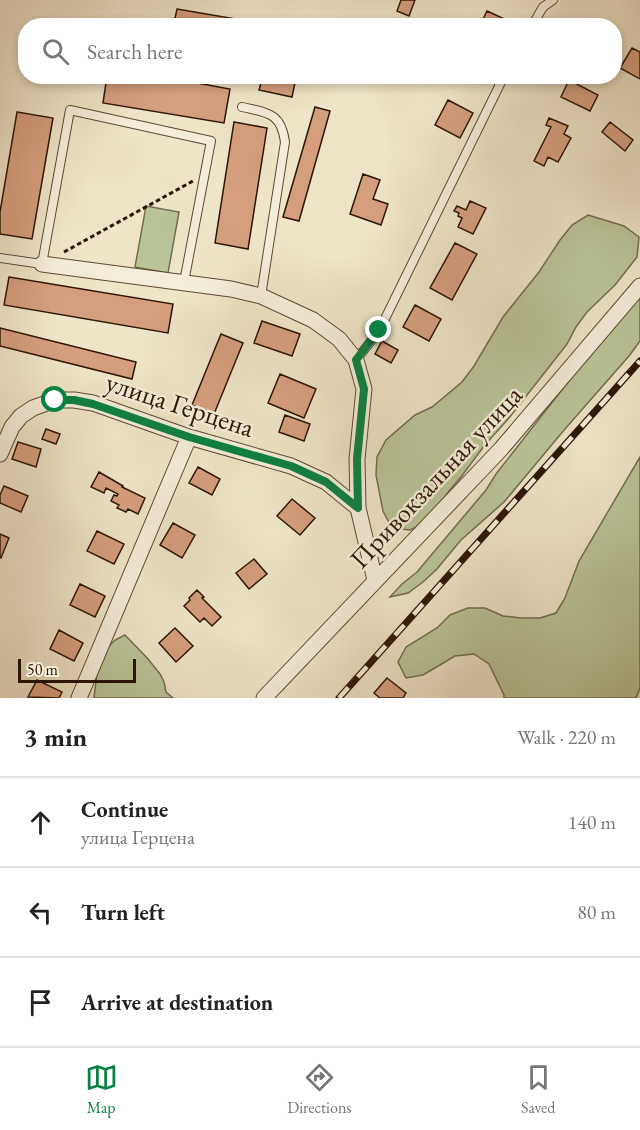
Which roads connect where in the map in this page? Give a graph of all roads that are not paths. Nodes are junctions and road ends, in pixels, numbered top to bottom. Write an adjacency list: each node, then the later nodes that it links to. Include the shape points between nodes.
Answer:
1 (553, 0): 2 (lane)
2 (537, 18)
3 (500, 84): 10 (lane, via 379,330)
4 (242, 107): 9 (lane, via 266,112 277,119 285,142)
5 (0, 258): 6 (lane)
6 (42, 264): 7 (street); 7 (lane, via 70,110 211,141)
7 (184, 282): 9 (street)
8 (640, 286): 14 (street, Привокзальная улица, via 501,449)
9 (261, 296): 10 (street, via 314,320 339,339)
10 (356, 360): 13 (street, via 364,389 357,459)
11 (189, 437): 12 (street, улица Герцена, via 93,404 55,400 21,416); 13 (street, улица Герцена, via 291,466 326,482); 15 (street)
12 (0, 454)
13 (358, 508): 14 (street)
14 (375, 580): 16 (street, Привокзальная улица)
15 (79, 698)
16 (264, 698)

